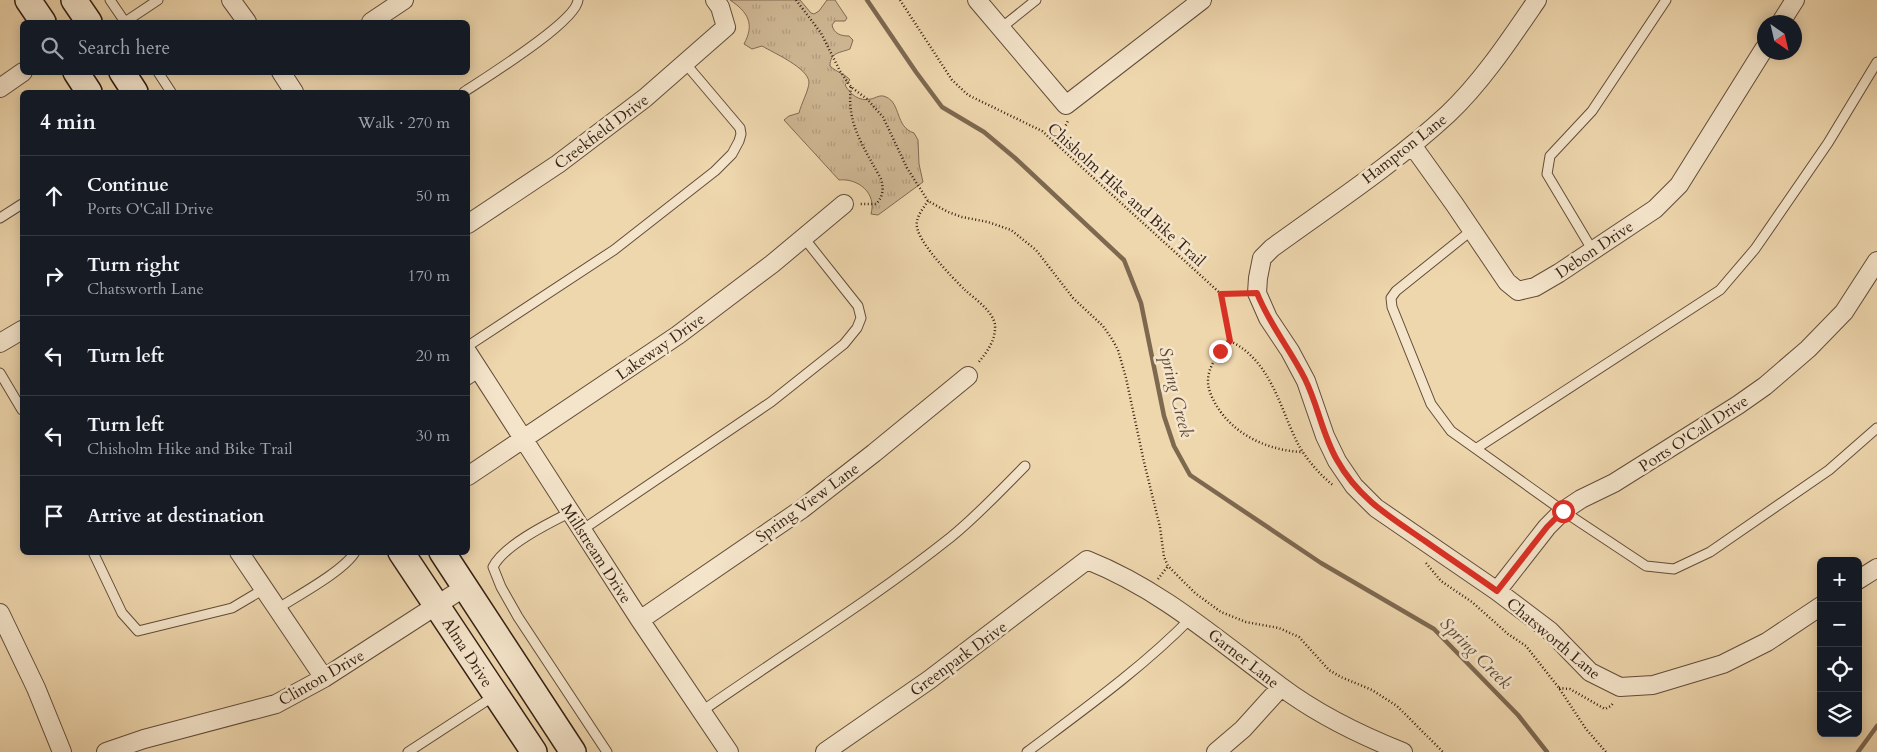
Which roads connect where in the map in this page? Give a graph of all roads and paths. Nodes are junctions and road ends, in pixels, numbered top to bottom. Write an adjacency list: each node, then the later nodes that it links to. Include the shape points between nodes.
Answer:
1 (28, 0): 18 (main road)
2 (74, 0): 19 (main road)
3 (110, 0): 20 (lane)
4 (158, 0): 21 (lane)
5 (231, 0): 22 (street)
6 (404, 0): 23 (street)
7 (578, 0): 37 (lane, via 570,16 546,36)
8 (716, 0): 27 (street, Creekfield Drive, via 726,27)
9 (796, 0): 32 (path, via 821,33)
10 (900, 0): 39 (path, Chisholm Hike and Bike Trail, via 960,89 1042,131)
11 (977, 0): 24 (street)
12 (1036, 0): 24 (lane)
13 (1202, 0): 38 (street)
14 (1537, 0): 40 (street, Hampton Lane, via 1485,72 1449,113)
15 (1666, 0): 48 (lane, via 1592,111 1550,156 1547,174)
16 (1795, 0): 17 (street)
17 (1785, 15)
18 (41, 20)
19 (88, 20)
20 (124, 20)
21 (128, 20)
22 (246, 20)
23 (374, 20)
24 (1001, 28): 38 (street)
25 (1757, 60): 48 (street, Debon Drive, via 1679,185 1655,208)
26 (1877, 62): 63 (lane, via 1828,143 1755,249 1720,290)
27 (685, 63): 45 (street, Creekfield Drive, via 558,164); 55 (lane, via 740,128 739,141 732,154 614,250)
28 (20, 74): 33 (street)
29 (78, 75): 34 (main road)
30 (124, 75): 35 (main road)
31 (160, 75): 36 (lane)
32 (850, 86): 41 (path, via 883,117 907,168); 42 (path, via 853,124 881,179 883,194 876,204)
33 (0, 88)
34 (88, 90)
35 (134, 90)
36 (170, 90)
37 (467, 90)
38 (1066, 105): 39 (path, via 1070,116)
39 (1056, 144): 51 (path, Chisholm Hike and Bike Trail)
40 (1412, 145): 46 (street, Debon Drive); 50 (street, Hampton Lane, via 1272,248 1262,258)
41 (928, 201): 59 (path, via 916,223 919,234 956,281 987,310 995,324 990,345); 106 (path, via 962,217 1012,230 1036,250 1073,298 1112,339 1126,378 1168,566 1195,593 1221,612 1300,637 1329,670 1397,706)
42 (844, 204): 47 (street, Lakeway Drive)
43 (20, 205): 44 (lane)
44 (0, 218)
45 (470, 223)
46 (1472, 230): 48 (street, Debon Drive, via 1507,282 1518,291 1535,287); 63 (lane, via 1391,298 1431,404 1451,431)
47 (804, 238): 62 (street, Lakeway Drive, via 678,335); 70 (lane, via 858,306 860,318 857,328 844,344 771,402)
48 (1593, 251)
49 (1877, 261): 68 (street, Ports O'Call Drive, via 1844,312 1765,386 1614,483)
50 (1257, 286): 51 (path); 82 (street, Chatsworth Lane, via 1268,318 1306,381 1337,461 1354,486 1376,508)
51 (1221, 294): 53 (path)
52 (20, 331): 54 (street)
53 (1230, 341): 64 (path, via 1240,346 1264,370); 64 (path, via 1212,363 1208,375 1208,387 1218,408 1232,425 1254,440 1278,449)
54 (0, 343)
55 (470, 345)
56 (470, 361): 58 (street, Millstream Drive)
57 (0, 373): 60 (lane)
58 (474, 376): 62 (street, Millstream Drive)
59 (968, 376): 88 (street, Spring View Lane, via 809,503)
60 (20, 407)
61 (1877, 428): 68 (lane, via 1829,470 1710,552 1674,569 1646,566)
62 (524, 439): 66 (street, Lakeway Drive); 69 (street, Millstream Drive)
63 (1477, 448): 68 (lane)
64 (1303, 452): 67 (path)
65 (1025, 466): 94 (lane, via 951,536 881,589)
66 (470, 475)
67 (1337, 489)
68 (1563, 511): 82 (street, Ports O'Call Drive)
69 (571, 512): 70 (street, Millstream Drive); 100 (lane, via 540,528 496,560 493,567 518,617)
70 (582, 530): 88 (street, Millstream Drive)
71 (94, 555): 81 (lane, via 122,613 138,631 232,608)
72 (241, 555): 81 (street)
73 (354, 555): 84 (lane, via 340,568)
74 (403, 555): 83 (main road, Alma Drive)
75 (444, 555): 80 (main road, Alma Drive)
76 (1420, 557): 92 (path, via 1446,585 1526,646)
77 (1087, 560): 87 (street, Garner Lane, via 1150,590); 102 (street, Greenpark Drive, via 929,680)
78 (1877, 568): 79 (street)
79 (1862, 577)
80 (465, 586): 83 (street, Clinton Drive); 99 (main road, Alma Drive)
81 (264, 589): 84 (street)
82 (1497, 591): 91 (street, Chatsworth Lane, via 1550,631 1590,672)
83 (436, 605): 89 (street, Clinton Drive); 93 (main road, Alma Drive)
84 (277, 609): 89 (street)
85 (1817, 609): 91 (street, Chatsworth Lane, via 1767,642 1723,664 1653,685)
86 (0, 613): 95 (street)
87 (1191, 618): 90 (street, Garner Lane); 103 (lane, via 1093,703)
88 (640, 620): 94 (street, Millstream Drive)
89 (324, 678): 96 (street, Clinton Drive, via 276,704)
90 (1281, 687): 104 (street, via 1243,729); 105 (street, Garner Lane, via 1320,712)
91 (1620, 687): 92 (path, via 1616,700 1605,709 1570,689)
92 (1559, 688): 107 (path)
93 (496, 695): 97 (lane); 98 (main road, Alma Drive)
94 (702, 711): 101 (street, Millstream Drive)
95 (62, 752)
96 (106, 752)
97 (408, 752)
98 (534, 752)
99 (573, 752)
100 (607, 752)
101 (729, 752)
102 (825, 752)
103 (1027, 752)
104 (1216, 752)
105 (1403, 752)
106 (1443, 752)
107 (1606, 752)

